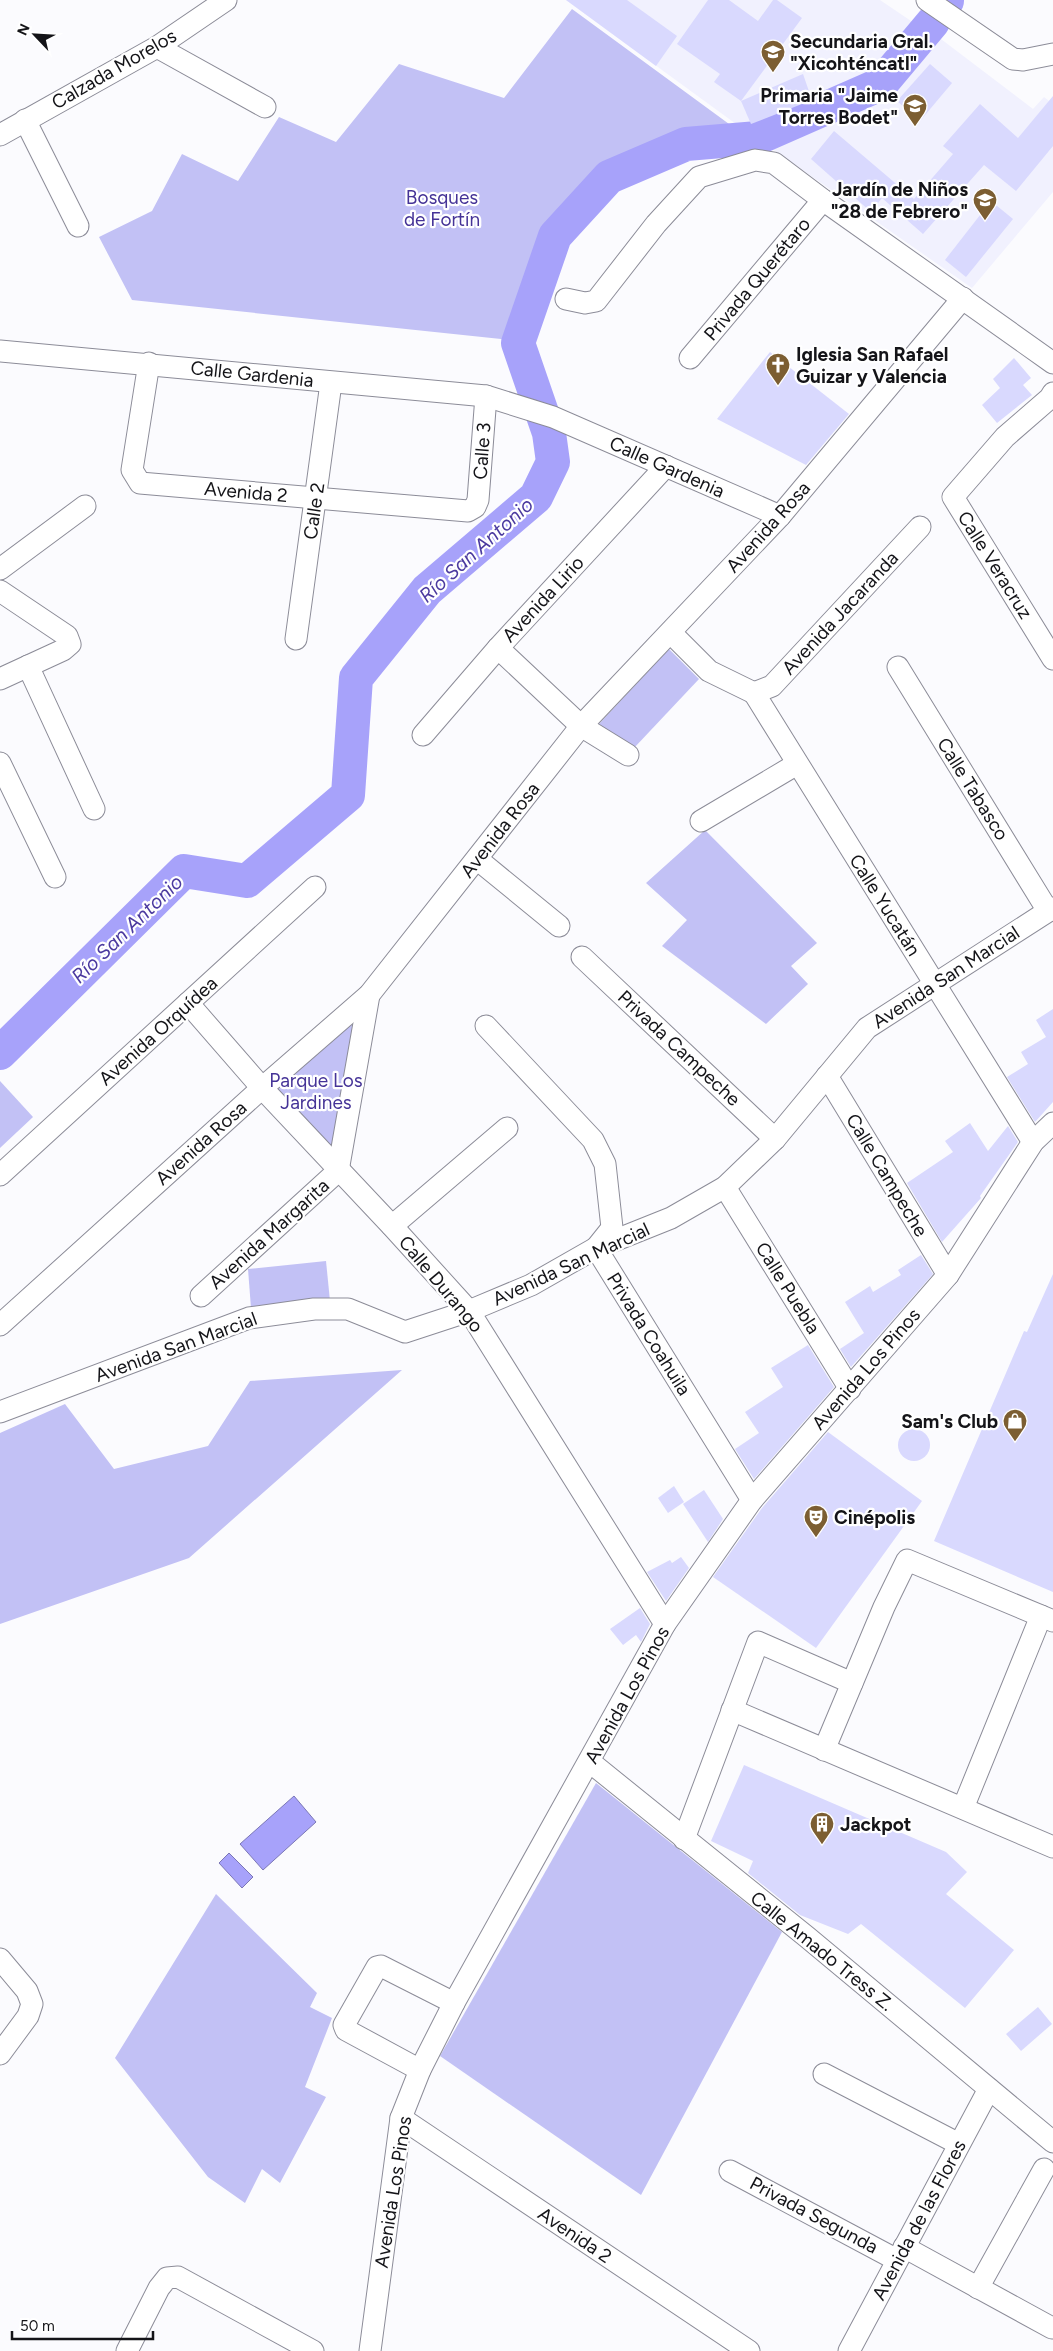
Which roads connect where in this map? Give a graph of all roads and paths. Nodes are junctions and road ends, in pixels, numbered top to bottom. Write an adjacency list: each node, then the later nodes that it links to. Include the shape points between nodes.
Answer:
1 (226, 0): 3 (street, Calzada Morelos)
2 (927, 0): 4 (street, via 1013,59)
3 (157, 47): 5 (street); 6 (street, Calzada Morelos)
4 (1053, 54)
5 (265, 107)
6 (25, 120): 7 (street, Calzada Morelos); 9 (street)
7 (0, 134)
8 (823, 200): 10 (street, via 774,163 755,160 699,177 656,224 596,301 585,303); 11 (street); 13 (street, Privada Querétaro)
9 (78, 226)
10 (566, 298)
11 (964, 298): 15 (street); 23 (street, Avenida Rosa)
12 (0, 351): 14 (street, Calle Gardenia)
13 (690, 358)
14 (149, 363): 16 (street, Calle Gardenia); 20 (street, Avenida 2, via 132,470 140,483)
15 (1053, 363)
16 (331, 383): 17 (street, Calle Gardenia); 20 (street, Calle 2)
17 (494, 398): 19 (street, Calle Gardenia, via 554,418); 22 (street, Calle 3)
18 (1052, 398): 30 (street, Calle Veracruz, via 1005,437 953,497)
19 (666, 466): 23 (street, Calle Gardenia); 29 (street, Avenida Lirio)
20 (315, 498): 22 (street, Avenida 2, via 468,511); 28 (street, Calle 2)
21 (85, 506): 25 (street)
22 (475, 506)
23 (780, 516): 27 (street, Avenida Rosa)
24 (920, 526): 34 (street, Avenida Jacaranda, via 772,686)
25 (0, 569)
26 (0, 591): 31 (street, via 68,636 70,644 63,650)
27 (671, 633): 34 (street, via 709,671); 35 (street, Avenida Rosa)
28 (296, 639)
29 (498, 648): 35 (street); 36 (street, Avenida Lirio)
30 (1053, 659)
31 (28, 666): 33 (street); 40 (street)
32 (898, 667): 45 (street, Calle Tabasco)
33 (0, 679)
34 (754, 693): 39 (street, Calle Yucatán)
35 (582, 726): 37 (street); 42 (street, Avenida Rosa)
36 (423, 735)
37 (628, 755)
38 (0, 763): 43 (street)
39 (796, 764): 41 (street); 48 (street, Calle Yucatán)
40 (94, 809)
41 (701, 820)
42 (477, 859): 46 (street); 49 (street, Avenida Rosa)
43 (55, 877)
44 (315, 887): 50 (street, Avenida Orquídea)
45 (1051, 909): 48 (street, Avenida San Marcial)
46 (559, 926)
47 (582, 957): 56 (street, Privada Campeche)
48 (934, 985): 52 (street, Avenida San Marcial, via 867,1028); 57 (street, Calle Yucatán)
49 (369, 995): 53 (street, Avenida Rosa); 58 (street, Avenida Margarita)
50 (188, 1003): 53 (street, Calle Durango); 59 (street, Avenida Orquídea)
51 (486, 1026): 62 (street, via 593,1140 605,1164 612,1228)
52 (827, 1076): 56 (street, Avenida San Marcial); 63 (street, Calle Campeche)
53 (262, 1088): 58 (street, Calle Durango); 66 (street, Avenida Rosa)
54 (1053, 1123): 57 (street, Avenida Los Pinos)
55 (507, 1128): 61 (street)
56 (775, 1139): 60 (street, Avenida San Marcial)
57 (1033, 1142): 63 (street, Avenida Los Pinos)
58 (338, 1171): 61 (street, Calle Durango); 64 (street, Avenida Margarita)
59 (0, 1175)
60 (725, 1187): 62 (street, Avenida San Marcial, via 671,1218); 67 (street, Calle Puebla)
61 (392, 1226): 65 (street, Calle Durango)
62 (596, 1248): 65 (street, Avenida San Marcial, via 531,1285); 69 (street, Privada Coahuila)
63 (948, 1275): 67 (street, Avenida Los Pinos)
64 (201, 1296)
65 (469, 1312): 68 (street, Avenida San Marcial, via 405,1332 348,1309 314,1309 249,1318); 71 (street, Calle Durango)
66 (0, 1325)
67 (850, 1389): 69 (street, Avenida Los Pinos)
68 (0, 1412)
69 (752, 1500): 71 (street, Avenida Los Pinos)
70 (1047, 1618): 72 (street, via 907,1560); 76 (street)
71 (665, 1624): 75 (street, Avenida Los Pinos)
72 (852, 1683): 73 (street, via 758,1642); 74 (street)
73 (732, 1710): 74 (street); 77 (street)
74 (824, 1750): 76 (street)
75 (590, 1762): 77 (street, Calle Amado Tress Z.); 80 (street, Avenida Los Pinos)
76 (963, 1808): 78 (street)
77 (684, 1839): 84 (street, Calle Amado Tress Z.)
78 (1053, 1847)
79 (0, 1959): 81 (street, via 27,1991 32,2004 28,2016)
80 (454, 2003): 82 (street, Avenida Los Pinos); 82 (street, via 381,1966 377,1967 344,2025 346,2030)
81 (0, 2054)
82 (420, 2070): 85 (street, Avenida Los Pinos)
83 (824, 2074): 87 (street)
84 (989, 2089): 86 (street, Calle Amado Tress Z.); 87 (street, Avenida de las Flores)
85 (401, 2118): 95 (street, Avenida Los Pinos); 96 (street, Avenida 2)
86 (1053, 2142)
87 (960, 2144): 90 (street, Avenida de las Flores)
88 (1044, 2169): 91 (street)
89 (730, 2171): 90 (street, Privada Segunda)
90 (901, 2254): 91 (street, Privada Segunda); 97 (street, Avenida de las Flores)
91 (978, 2288): 92 (street, Privada Segunda)
92 (1052, 2328)
93 (127, 2351): 94 (street, via 159,2288 167,2278 178,2277)
94 (313, 2351)
95 (370, 2351)
96 (749, 2351)
97 (849, 2351)

